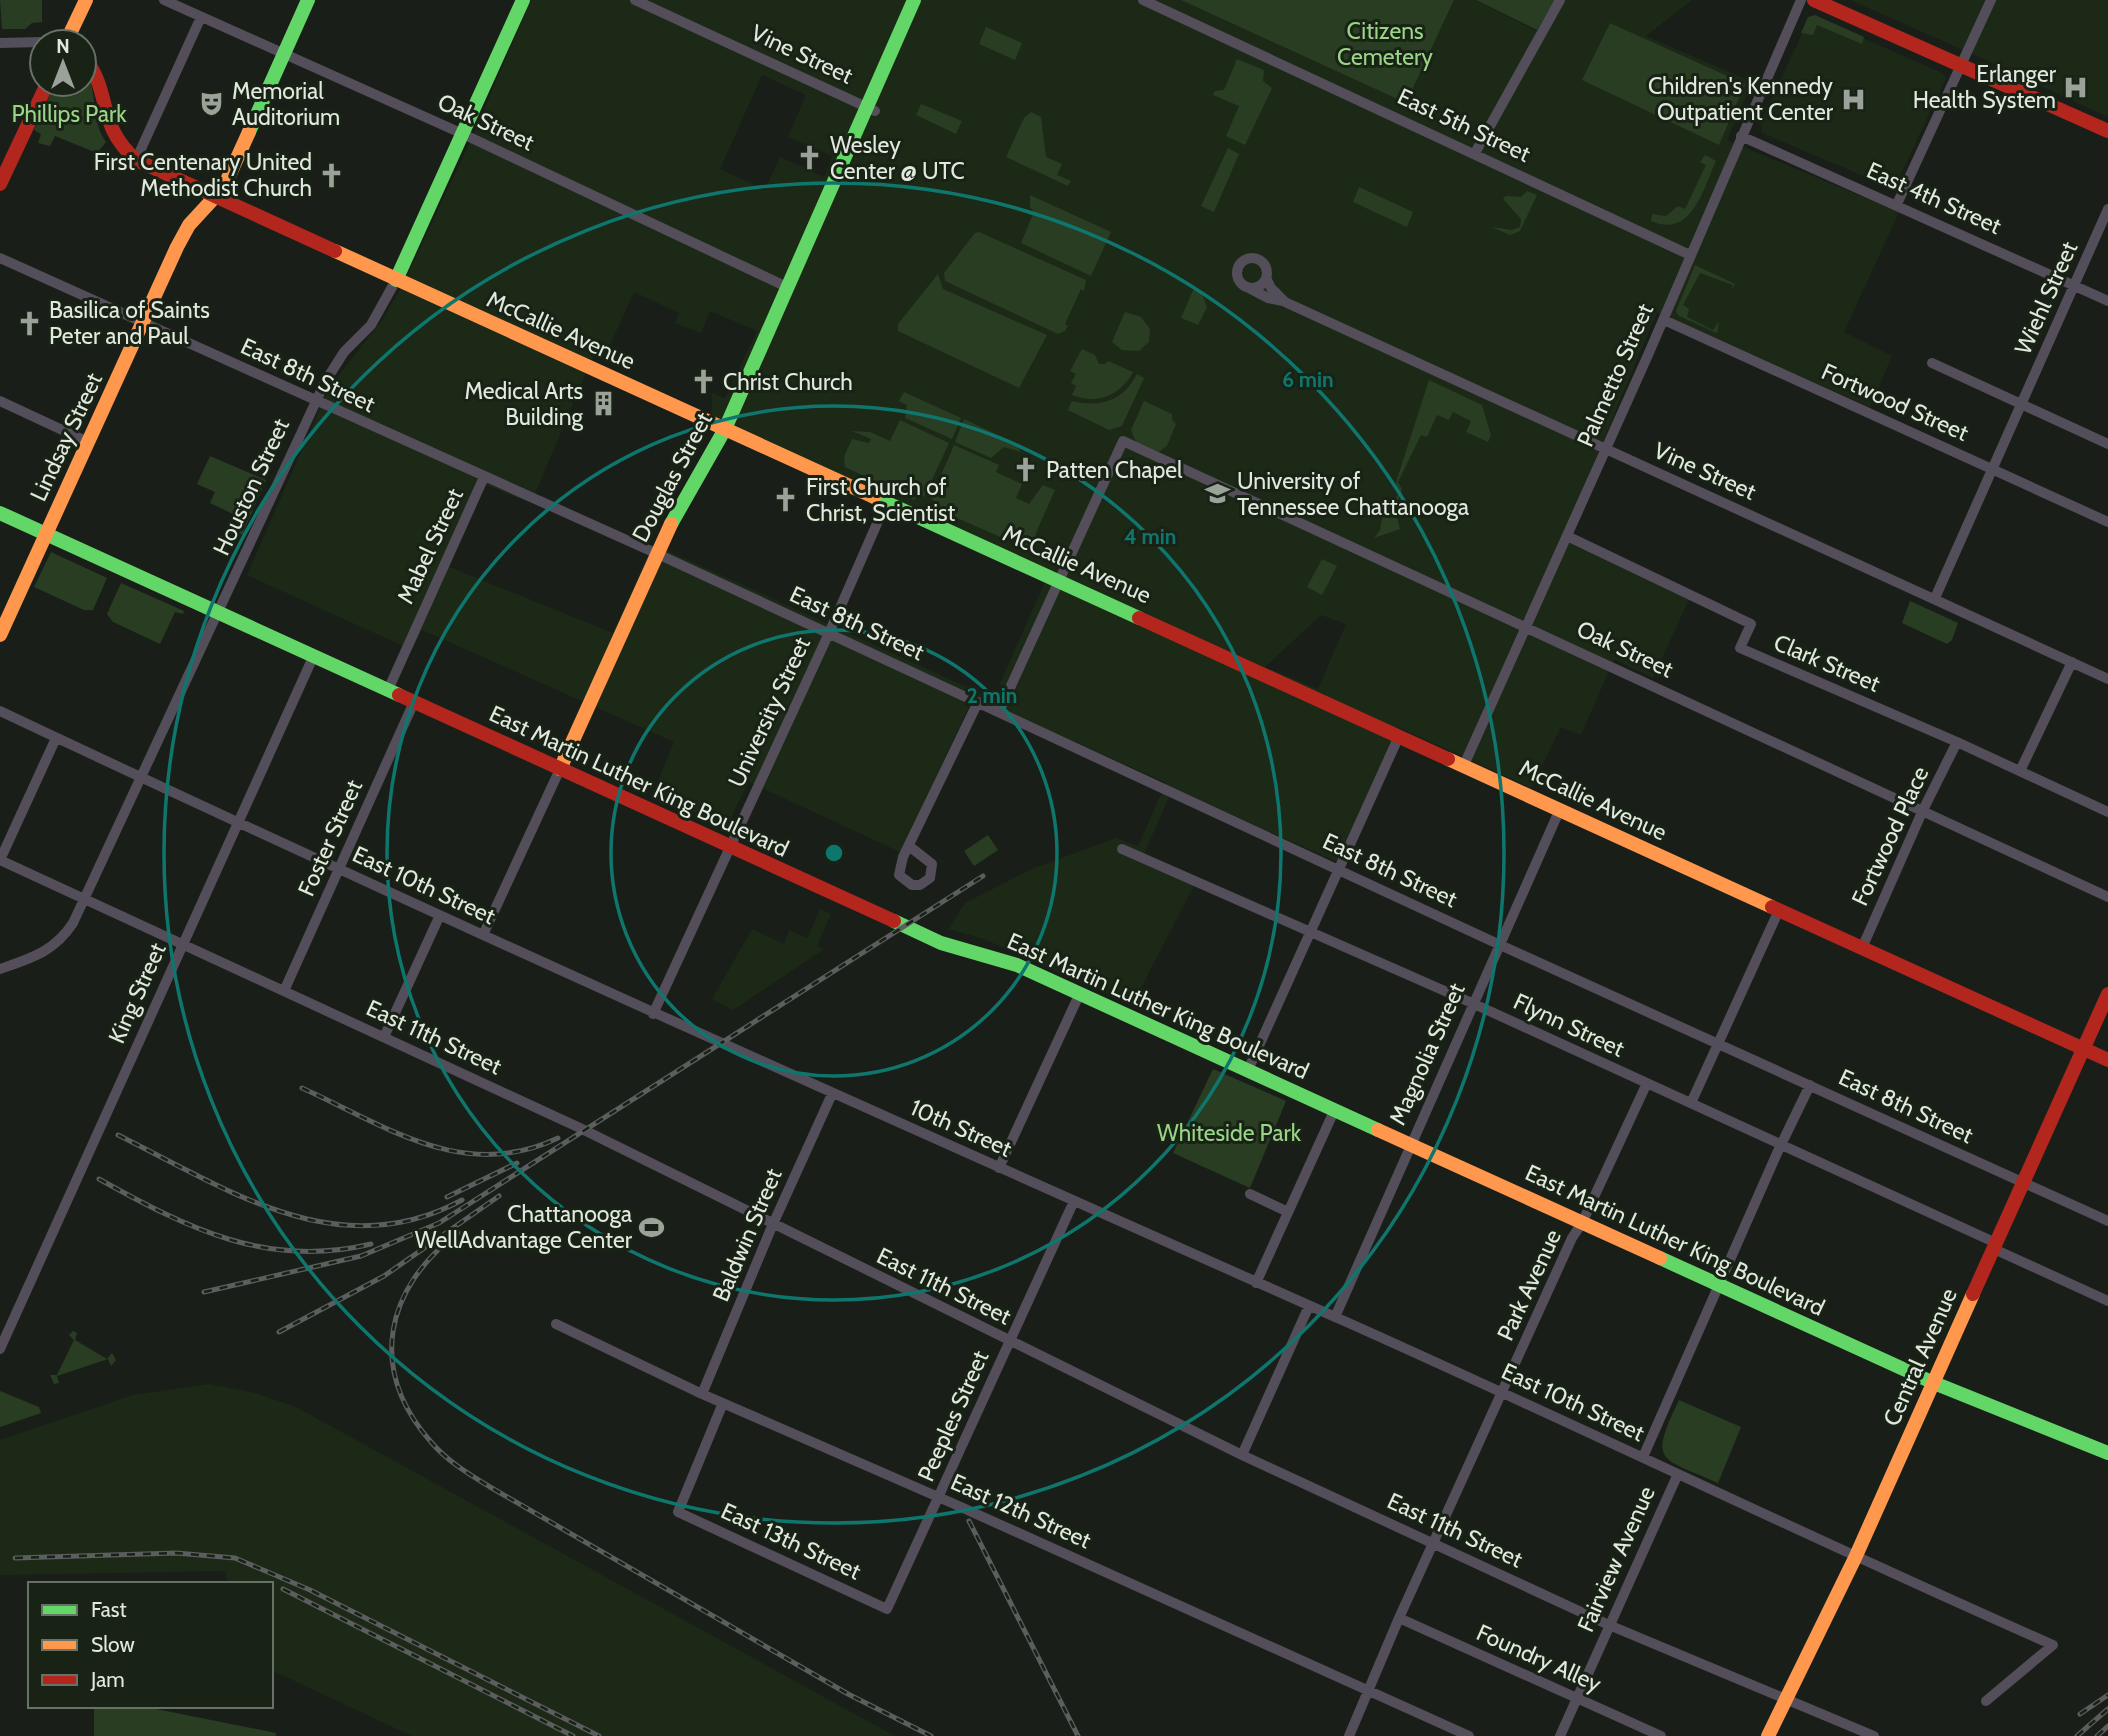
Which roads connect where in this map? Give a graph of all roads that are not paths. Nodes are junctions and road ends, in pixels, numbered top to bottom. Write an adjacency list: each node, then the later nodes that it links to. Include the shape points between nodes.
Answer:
1 (86, 0): 13 (main road)
2 (164, 0): 12 (street, Oak Street)
3 (308, 0): 16 (main road, Lindsay Street)
4 (523, 0): 22 (main road, Houston Street)
5 (635, 0): 20 (street, Vine Street)
6 (914, 0): 20 (main road, Douglas Street)
7 (1143, 0): 24 (street, East 5th Street)
8 (1560, 0): 24 (street)
9 (1801, 0): 23 (street, Palmetto Street)
10 (1815, 0): 17 (main road)
11 (1991, 0): 17 (street)
12 (201, 17): 16 (street, Oak Street); 25 (street)
13 (73, 28)
14 (28, 42): 15 (street)
15 (0, 43)
16 (284, 54): 22 (street, Oak Street); 27 (main road, Lindsay Street)
17 (1961, 64): 21 (main road); 28 (street)
18 (98, 83): 25 (main road, McCallie Avenue, via 111,134)
19 (40, 98): 26 (main road)
20 (871, 109): 36 (main road, Douglas Street)
21 (2108, 131)
22 (463, 134): 33 (main road, Houston Street); 36 (street, Oak Street)
23 (1741, 136): 28 (street, East 4th Street); 30 (street, Palmetto Street)
24 (1475, 153): 30 (street, East 5th Street)
25 (136, 160): 27 (main road, McCallie Avenue)
26 (1, 181)
27 (216, 198): 33 (main road, McCallie Avenue); 40 (main road, Lindsay Street, via 183,235)
28 (1897, 204): 34 (street, East 4th Street)
29 (2108, 209): 34 (street, Wiehl Street)
30 (1690, 255): 39 (street, Palmetto Street)
31 (0, 258): 40 (street, East 8th Street)
32 (1266, 278): 35 (street, via 1259,286); 35 (street, Vine Street, via 1259,259 1244,261 1237,274); 38 (street, Vine Street)
33 (396, 279): 43 (street, Houston Street, via 371,325 333,366); 45 (main road, McCallie Avenue)
34 (2075, 285): 37 (street, East 4th Street); 44 (street, Wiehl Street)
35 (1247, 286): 38 (street, Vine Street)
36 (787, 287): 45 (main road, Douglas Street)
37 (2108, 301)
38 (1285, 302): 48 (street, Vine Street)
39 (1664, 320): 48 (street, Palmetto Street); 49 (street, Fortwood Street)
40 (144, 322): 43 (street, East 8th Street); 46 (main road, Lindsay Street)
41 (1931, 363): 44 (street)
42 (0, 401): 46 (street)
43 (315, 402): 50 (street, East 8th Street); 59 (street, Houston Street)
44 (2021, 404): 47 (street); 49 (street)
45 (725, 429): 51 (main road, McCallie Avenue); 56 (main road, Douglas Street)
46 (88, 442): 54 (main road, Lindsay Street)
47 (2108, 444)
48 (1604, 448): 55 (street, Palmetto Street); 58 (street, Vine Street)
49 (1993, 469): 53 (street, Fortwood Street); 58 (street)
50 (484, 477): 56 (street, Mabel Street); 66 (street, Mabel Street)
51 (886, 503): 57 (main road, McCallie Avenue); 61 (street, University Street)
52 (0, 513): 54 (main road, East Martin Luther King Boulevard)
53 (2108, 522)
54 (46, 535): 59 (main road, East Martin Luther King Boulevard); 62 (main road, Lindsay Street)
55 (1567, 536): 60 (street, Palmetto Street); 73 (street, Clark Street, via 1752,624 1740,648)
56 (656, 554): 61 (street, East 8th Street); 75 (main road, Douglas Street)
57 (1058, 581): 60 (street, Oak Street, via 1123,441); 70 (street); 71 (main road, McCallie Avenue)
58 (1935, 598): 64 (street, Vine Street)
59 (219, 611): 63 (main road, East Martin Luther King Boulevard); 77 (street, Houston Street)
60 (1526, 626): 74 (street, Palmetto Street); 79 (street, Oak Street)
61 (829, 633): 68 (street, East 8th Street); 83 (street, University Street)
62 (0, 635)
63 (314, 655): 66 (main road, East Martin Luther King Boulevard); 81 (street, King Street)
64 (2073, 662): 65 (street, Vine Street); 76 (street)
65 (2108, 679)
66 (387, 690): 67 (main road, East Martin Luther King Boulevard)
67 (414, 702): 75 (main road, East Martin Luther King Boulevard); 87 (street, Foster Street)
68 (978, 702): 70 (street, East 8th Street); 82 (street)
69 (0, 711): 72 (street, East 10th Street)
70 (999, 712): 86 (street, East 8th Street)
71 (1399, 736): 74 (main road, McCallie Avenue); 86 (street)
72 (56, 738): 77 (street, East 10th Street); 85 (street)
73 (1957, 742): 76 (street, Clark Street); 79 (street, Fortwood Place)
74 (1464, 765): 78 (main road, McCallie Avenue)
75 (560, 769): 83 (main road, East Martin Luther King Boulevard); 93 (street, Douglas Street)
76 (2020, 771): 80 (street, Clark Street)
77 (143, 777): 81 (street, East 10th Street); 89 (street, Houston Street)
78 (1560, 809): 90 (main road, McCallie Avenue); 95 (street, Magnolia Street)
79 (1923, 810): 88 (street, Oak Street); 96 (street, Fortwood Place)
80 (2108, 812)
81 (239, 822): 87 (street, East 10th Street); 94 (street, King Street)
82 (909, 846)
83 (729, 847): 99 (main road, East Martin Luther King Boulevard, via 941,943 1017,965); 102 (street, University Street)
84 (1122, 849): 92 (street, Flynn Street)
85 (0, 860): 89 (street, East 11th Street)
86 (1339, 868): 92 (street); 95 (street, East 8th Street)
87 (340, 869): 91 (street, East 10th Street); 98 (street, Foster Street)
88 (2108, 897)
89 (85, 899): 94 (street, East 11th Street); 97 (street, Houston Street, via 64,937 52,948)
90 (1779, 910): 96 (main road, McCallie Avenue); 104 (street)
91 (440, 915): 93 (street, East 10th Street); 103 (street)
92 (1310, 931): 101 (street, Flynn Street); 107 (street)
93 (483, 935): 102 (street, East 10th Street)
94 (183, 944): 98 (street, East 11th Street); 131 (street, King Street)
95 (1498, 944): 101 (street, Magnolia Street); 104 (street, East 8th Street)
96 (1862, 948): 105 (main road, McCallie Avenue)
97 (0, 969)
98 (284, 991): 103 (street, East 11th Street)
99 (1080, 993): 107 (main road, East Martin Luther King Boulevard); 115 (street)
100 (2108, 994): 105 (main road, Central Avenue)
101 (1472, 1003): 108 (street, Flynn Street); 113 (street, Magnolia Street)
102 (653, 1014): 110 (street, East 10th Street)
103 (384, 1037): 122 (street, East 11th Street)
104 (1718, 1042): 109 (street, East 8th Street); 111 (street)
105 (2083, 1049): 106 (main road, McCallie Avenue); 116 (main road, Central Avenue)
106 (2108, 1060)
107 (1248, 1070): 112 (main road, East Martin Luther King Boulevard)
108 (1647, 1083): 111 (street, Flynn Street); 121 (street, Park Avenue)
109 (1811, 1085): 114 (street, Fairview Avenue); 116 (street, East 8th Street)
110 (832, 1094): 115 (street, 10th Street); 122 (street, Baldwin Street)
111 (1691, 1103): 114 (street, Flynn Street)
112 (1335, 1109): 113 (main road, East Martin Luther King Boulevard); 119 (street)
113 (1410, 1143): 121 (main road, East Martin Luther King Boulevard); 128 (street, Magnolia Street)
114 (1782, 1145): 123 (street, Flynn Street); 125 (street, Fairview Avenue)
115 (999, 1168): 118 (street, 10th Street)
116 (2023, 1183): 120 (street, East 8th Street); 123 (main road, Central Avenue)
117 (1250, 1194): 119 (street)
118 (1073, 1201): 124 (street, East 10th Street); 130 (street, Peeples Street)
119 (1286, 1211): 124 (street)
120 (2108, 1221)
121 (1582, 1223): 125 (main road, East Martin Luther King Boulevard); 133 (street, Park Avenue)
122 (773, 1224): 130 (street, East 11th Street); 134 (street, Baldwin Street)
123 (1995, 1246): 126 (street, Flynn Street); 132 (main road, Central Avenue)
124 (1256, 1283): 127 (street, East 10th Street)
125 (1719, 1286): 132 (main road, East Martin Luther King Boulevard); 138 (street, Fairview Avenue)
126 (2108, 1301)
127 (1309, 1306): 128 (street, East 10th Street); 137 (street)
128 (1335, 1317): 133 (street, East 10th Street)
129 (556, 1324): 134 (street, East 12th Street)
130 (1009, 1342): 137 (street, East 11th Street); 140 (street, Peeples Street)
131 (0, 1349)
132 (1934, 1383): 136 (main road, East Martin Luther King Boulevard); 142 (main road, Central Avenue)
133 (1503, 1393): 138 (street, East 10th Street); 141 (street, Park Avenue)
134 (702, 1394): 135 (street, East 12th Street)
135 (723, 1403): 140 (street, East 12th Street); 143 (street, East 13th Street, via 678,1512)
136 (2108, 1454)
137 (1242, 1455): 141 (street, East 11th Street)
138 (1643, 1457): 139 (street, East 10th Street)
139 (1677, 1476): 142 (street, East 10th Street); 145 (street, Fairview Avenue)
140 (939, 1497): 143 (street, Peeples Street); 146 (street, East 12th Street)
141 (1434, 1543): 144 (street, Park Avenue); 145 (street, East 11th Street)
142 (1855, 1558): 148 (main road, Central Avenue); 149 (street, East 10th Street, via 2053,1645)
143 (887, 1609)
144 (1399, 1618): 146 (street, Park Avenue); 147 (street, Foundry Alley)
145 (1609, 1625): 147 (street, Fairview Avenue); 148 (street, East 11th Street)
146 (1370, 1692): 150 (street, Park Avenue); 151 (street, East 12th Street)
147 (1576, 1698): 152 (street, Fairview Avenue); 153 (street, Foundry Alley)
148 (1786, 1700): 154 (main road, Central Avenue); 155 (street, East 11th Street)
149 (1986, 1702)
150 (1349, 1736)
151 (1468, 1736)
152 (1560, 1736)
153 (1661, 1736)
154 (1768, 1736)
155 (1874, 1736)

